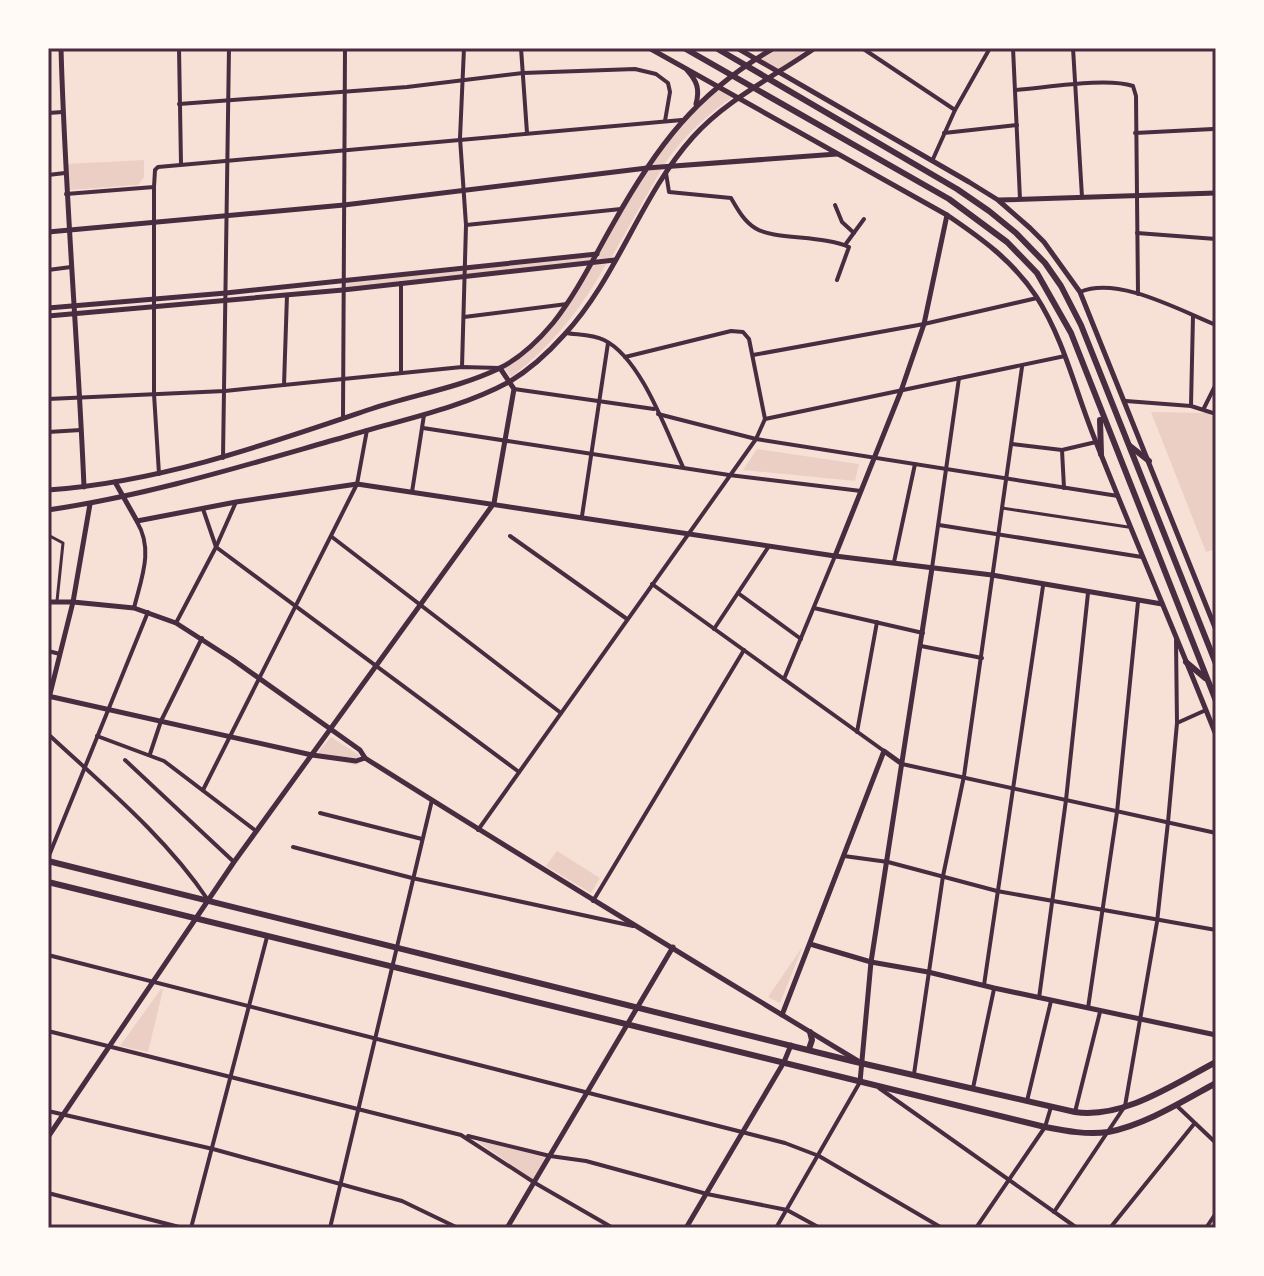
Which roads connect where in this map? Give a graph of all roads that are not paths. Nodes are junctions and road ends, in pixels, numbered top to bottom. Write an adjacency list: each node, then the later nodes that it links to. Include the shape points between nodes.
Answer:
1 (61, 48): 31 (street)
2 (179, 48): 28 (street)
3 (229, 48): 27 (street)
4 (345, 48): 25 (street)
5 (464, 48): 21 (street)
6 (521, 48): 20 (street)
7 (649, 48): 18 (street)
8 (684, 48): 125 (main road, via 874,154 981,221 1024,258 1071,333)
9 (716, 48): 138 (main road, via 957,189 1016,233 1061,286)
10 (737, 48): 17 (street)
11 (774, 48): 17 (street)
12 (815, 48): 19 (street)
13 (862, 48): 30 (street)
14 (990, 48): 30 (street)
15 (1013, 48): 24 (street)
16 (1073, 48): 22 (street)
17 (756, 58): 19 (street); 23 (street)
18 (683, 66): 23 (street); 29 (street, via 697,83)
19 (779, 72): 26 (street); 43 (street)
20 (523, 73): 21 (street); 34 (street, via 607,68 656,74 670,92); 39 (street)
21 (461, 79): 25 (street); 40 (street)
22 (1075, 85): 24 (street); 38 (street, via 1133,86); 55 (street)
23 (719, 86): 26 (street); 29 (street)
24 (1015, 90): 35 (street)
25 (345, 93): 27 (street); 41 (street)
26 (741, 99): 42 (street); 47 (street, via 706,124)
27 (227, 101): 28 (street); 44 (street)
28 (179, 104): 45 (street)
29 (695, 106): 33 (street)
30 (955, 110): 37 (street)
31 (63, 112): 32 (street); 48 (street)
32 (48, 113)
33 (682, 120): 34 (street); 46 (street)
34 (665, 122): 39 (street)
35 (1017, 125): 37 (street); 56 (street)
36 (1213, 129): 38 (street)
37 (944, 133): 43 (street)
38 (1135, 133): 54 (street)
39 (527, 134): 40 (street)
40 (460, 138): 41 (street); 51 (street)
41 (345, 152): 44 (street); 58 (street)
42 (837, 154): 47 (street); 61 (street)
43 (933, 159): 57 (street)
44 (227, 160): 45 (street); 62 (street)
45 (181, 164): 50 (street, via 157,168)
46 (647, 168): 47 (street); 51 (street); 60 (street)
47 (668, 170): 71 (street, via 669,192 731,198 758,231); 73 (street)
48 (65, 173): 49 (street); 53 (street)
49 (48, 175)
50 (154, 187): 53 (street); 64 (street)
51 (465, 190): 58 (street); 65 (street)
52 (1216, 193): 54 (street)
53 (66, 194): 66 (street)
54 (1137, 196): 55 (street); 69 (street)
55 (1082, 198): 56 (street)
56 (1020, 199): 57 (street)
57 (998, 200): 83 (street, via 1044,242)
58 (344, 205): 62 (street); 79 (street)
59 (835, 205): 68 (street)
60 (621, 209): 65 (street); 72 (street)
61 (947, 215): 87 (street, via 1005,258); 98 (street)
62 (227, 216): 64 (street); 84 (street)
63 (864, 219): 68 (street)
64 (155, 223): 66 (street); 88 (street)
65 (466, 225): 75 (street)
66 (69, 230): 67 (street); 76 (street)
67 (48, 232)
68 (854, 233): 71 (street)
69 (1137, 233): 70 (street); 85 (street)
70 (1216, 239)
71 (845, 245): 80 (street, via 849,247)
72 (597, 254): 74 (street); 75 (street)
73 (615, 260): 74 (street); 100 (street)
74 (592, 263): 78 (street); 91 (street)
75 (465, 266): 78 (street); 79 (street)
76 (71, 267): 77 (street); 90 (street)
77 (48, 270)
78 (465, 276): 81 (street); 97 (street)
79 (343, 279): 82 (street); 84 (street)
80 (837, 280)
81 (401, 283): 82 (street); 108 (street)
82 (343, 290): 86 (street); 110 (street)
83 (1080, 292): 85 (street, via 1102,286); 121 (street)
84 (226, 293): 88 (street); 89 (street)
85 (1138, 294): 96 (street)
86 (287, 295): 89 (street); 113 (street)
87 (1037, 298): 98 (street); 103 (street)
88 (154, 300): 90 (street); 92 (street)
89 (226, 301): 92 (street); 115 (street)
90 (74, 304): 93 (street); 94 (street)
91 (567, 304): 97 (street); 107 (street, via 533,343)
92 (154, 307): 94 (street); 117 (street)
93 (48, 308)
94 (75, 312): 95 (street); 118 (street)
95 (48, 316)
96 (1193, 316): 99 (street); 122 (street)
97 (464, 317): 105 (street)
98 (924, 324): 102 (street); 116 (street)
99 (1216, 325)
100 (566, 333): 101 (street); 111 (street)
101 (608, 343): 104 (street); 120 (street)
102 (753, 355): 104 (street, via 743,332 731,331); 129 (street)
103 (1065, 356): 106 (street); 136 (street)
104 (625, 357): 124 (street)
105 (462, 367): 107 (street); 108 (street)
106 (1022, 367): 109 (street); 137 (street)
107 (500, 368): 111 (street); 128 (street)
108 (401, 373): 110 (street)
109 (959, 378): 116 (street); 147 (street)
110 (343, 379): 113 (street); 128 (street)
111 (511, 380): 114 (street); 126 (street)
112 (1216, 384): 123 (street)
113 (284, 385): 115 (street)
114 (514, 389): 120 (street); 134 (street)
115 (225, 391): 117 (street); 142 (street)
116 (901, 391): 129 (street); 143 (street)
117 (154, 394): 118 (street); 148 (street)
118 (81, 398): 119 (street); 131 (street)
119 (48, 399)
120 (601, 400): 124 (street); 140 (street)
121 (1126, 401): 122 (street); 144 (street)
122 (1191, 406): 123 (street)
123 (1204, 408): 127 (street)
124 (657, 411): 135 (street); 146 (street)
125 (1100, 412): 141 (main road); 215 (main road)
126 (425, 414): 130 (street); 132 (street)
127 (1216, 414)
128 (343, 419): 142 (street)
129 (765, 419): 135 (street)
130 (423, 428): 134 (street); 157 (street)
131 (81, 430): 133 (street); 153 (street)
132 (367, 430): 152 (street); 159 (street)
133 (48, 432)
134 (506, 439): 140 (street); 161 (street)
135 (756, 439): 143 (street); 149 (street)
136 (1096, 442): 139 (street); 141 (street)
137 (1011, 444): 139 (street); 150 (street)
138 (1130, 446): 144 (main road); 211 (main road)
139 (1062, 450): 154 (street)
140 (592, 453): 146 (street); 166 (street)
141 (1101, 454): 158 (street)
142 (223, 458): 148 (street)
143 (874, 458): 145 (street); 156 (street)
144 (1149, 461): 200 (street)
145 (915, 464): 147 (street); 179 (street)
146 (683, 467): 149 (street)
147 (946, 469): 150 (street); 168 (street)
148 (159, 474): 151 (street)
149 (729, 475): 156 (street); 170 (street)
150 (1006, 479): 154 (street); 163 (street)
151 (115, 482): 153 (street); 159 (street)
152 (357, 484): 157 (street); 160 (street); 174 (street)
153 (84, 487): 155 (street)
154 (1064, 489): 158 (street)
155 (48, 490)
156 (861, 491): 177 (street)
157 (412, 492): 161 (street)
158 (1118, 496): 169 (street)
159 (123, 498): 162 (street); 167 (street)
160 (236, 502): 164 (street); 176 (street)
161 (494, 503): 166 (street); 192 (street)
162 (90, 504): 165 (street); 188 (street)
163 (1002, 508): 169 (street); 171 (street)
164 (203, 509): 167 (street); 176 (street)
165 (48, 510)
166 (582, 516): 170 (street)
167 (137, 521): 193 (street, via 146,558)
168 (939, 525): 171 (street); 180 (street)
169 (1130, 527): 178 (street)
170 (689, 532): 175 (street); 182 (street)
171 (998, 533): 178 (street); 181 (street)
172 (48, 535): 186 (street, via 63,543)
173 (510, 536): 196 (street)
174 (332, 537): 191 (street); 192 (street)
175 (769, 546): 177 (street); 184 (street)
176 (216, 547): 191 (street); 198 (street)
177 (835, 556): 179 (street); 194 (street)
178 (1142, 557): 190 (street)
179 (894, 562): 180 (street)
180 (932, 568): 181 (street); 201 (street)
181 (992, 575): 183 (street); 209 (street)
182 (652, 584): 196 (street); 199 (street)
183 (1043, 586): 185 (street); 238 (street)
184 (738, 593): 199 (street); 204 (street)
185 (1088, 593): 189 (street); 241 (street)
186 (57, 601): 187 (street); 188 (street)
187 (48, 602)
188 (73, 602): 193 (street); 208 (street)
189 (1138, 602): 190 (street); 242 (street)
190 (1162, 604): 202 (street)
191 (296, 605): 212 (street); 213 (street)
192 (422, 605): 212 (street); 220 (street)
193 (134, 608): 195 (street)
194 (814, 608): 197 (street); 204 (street)
195 (149, 612): 198 (street); 218 (street)
196 (627, 619): 220 (street)
197 (877, 622): 201 (street); 224 (street)
198 (176, 623): 203 (street)
199 (714, 629): 206 (street)
200 (1216, 630)
201 (923, 633): 205 (street)
202 (1176, 636): 210 (street); 222 (street)
203 (202, 638): 213 (street); 221 (street)
204 (801, 639): 214 (street)
205 (921, 646): 209 (street); 234 (street)
206 (744, 650): 214 (street); 259 (street)
207 (48, 651): 208 (street)
208 (60, 654): 216 (street)
209 (982, 658): 237 (street)
210 (1186, 662): 215 (main road); 219 (street)
211 (1216, 664)
212 (377, 666): 223 (street); 236 (street)
213 (260, 678): 223 (street); 228 (street)
214 (784, 679): 224 (street)
215 (1208, 681): 217 (main road)
216 (49, 698): 218 (street)
217 (1216, 701)
218 (109, 709): 221 (street); 227 (street)
219 (1206, 710): 222 (street); 226 (street)
220 (561, 713): 236 (street)
221 (161, 721): 228 (street); 230 (street)
222 (1177, 723): 244 (street)
223 (331, 729): 231 (street); 232 (street)
224 (857, 732): 229 (street)
225 (48, 734): 235 (street)
226 (1216, 735)
227 (97, 736): 230 (street); 235 (street)
228 (228, 736): 231 (street); 239 (street)
229 (884, 751): 234 (street); 250 (street)
230 (150, 754): 239 (street)
231 (312, 755): 232 (street); 246 (street)
232 (365, 758): 240 (street)
233 (125, 760): 252 (street)
234 (902, 764): 237 (street); 253 (street)
235 (84, 768): 251 (street); 258 (street, via 179,862)
236 (519, 772): 245 (street)
237 (964, 776): 238 (street); 254 (street)
238 (1014, 787): 241 (street); 257 (street)
239 (203, 790): 246 (street)
240 (432, 800): 245 (street); 248 (street)
241 (1066, 800): 242 (street); 260 (street)
242 (1117, 812): 244 (street); 261 (street)
243 (320, 813): 248 (street)
244 (1168, 822): 247 (street); 263 (street)
245 (478, 830): 259 (street)
246 (256, 831): 252 (street)
247 (1216, 833)
248 (422, 839): 255 (street)
249 (293, 847): 255 (street)
250 (844, 856): 253 (street); 267 (street)
251 (48, 860): 258 (main road)
252 (234, 862): 258 (street)
253 (888, 862): 254 (street); 271 (street)
254 (943, 876): 257 (street); 273 (street)
255 (412, 878): 264 (street); 269 (street)
256 (48, 882): 262 (main road)
257 (997, 891): 260 (street); 275 (street)
258 (208, 900): 262 (street); 269 (main road)
259 (593, 901): 264 (street)
260 (1052, 901): 261 (street); 277 (street)
261 (1104, 910): 263 (street); 281 (street)
262 (196, 917): 266 (main road); 274 (street)
263 (1157, 922): 265 (street); 284 (street)
264 (636, 927): 268 (street)
265 (1216, 930)
266 (268, 935): 272 (main road); 279 (street)
267 (810, 944): 271 (street); 283 (street)
268 (673, 947): 280 (street); 283 (street)
269 (397, 948): 272 (street); 280 (main road)
270 (48, 955): 274 (street)
271 (871, 962): 273 (street); 295 (street)
272 (393, 966): 285 (main road); 289 (street)
273 (928, 972): 275 (street); 296 (street)
274 (152, 980): 279 (street); 291 (street)
275 (984, 985): 276 (street)
276 (994, 988): 277 (street); 301 (street)
277 (1039, 998): 278 (street)
278 (1051, 1001): 281 (street); 303 (street)
279 (249, 1005): 289 (street); 297 (street)
280 (639, 1007): 285 (street); 290 (main road)
281 (1088, 1009): 282 (street)
282 (1100, 1012): 284 (street); 309 (street)
283 (782, 1015): 287 (street)
284 (1141, 1020): 288 (street); 305 (street)
285 (629, 1025): 293 (main road); 302 (street)
286 (48, 1031): 291 (street)
287 (810, 1032): 292 (main road); 295 (street)
288 (1216, 1035)
289 (375, 1038): 302 (street); 307 (street)
290 (791, 1044): 292 (main road); 293 (street)
291 (108, 1047): 297 (street); 310 (street)
292 (809, 1049): 295 (main road)
293 (784, 1062): 298 (main road); 313 (street)
294 (1216, 1062): 305 (main road)
295 (860, 1063): 296 (main road); 298 (street)
296 (914, 1074): 301 (main road)
297 (229, 1076): 307 (street); 318 (street)
298 (860, 1082): 300 (main road); 320 (street)
299 (1216, 1083): 304 (main road)
300 (873, 1085): 312 (main road); 321 (street)
301 (973, 1088): 303 (main road)
302 (587, 1093): 313 (street); 319 (street)
303 (1027, 1101): 306 (main road)
304 (1176, 1105): 311 (street); 314 (main road)
305 (1125, 1106): 309 (main road); 314 (street)
306 (1051, 1107): 309 (main road); 312 (street)
307 (358, 1108): 315 (street); 322 (street)
308 (48, 1111): 310 (street)
309 (1075, 1112)
310 (63, 1114): 316 (street); 318 (street)
311 (1194, 1124): 317 (street); 341 (street)
312 (1045, 1127): 314 (main road); 321 (street)
313 (743, 1131): 320 (street); 325 (street)
314 (1109, 1132): 327 (street)
315 (461, 1135): 319 (street); 323 (street)
316 (48, 1137)
317 (1216, 1143)
318 (213, 1149): 322 (street); 330 (street)
319 (550, 1156): 323 (street); 325 (street)
320 (819, 1156): 326 (street); 338 (street)
321 (1009, 1181): 327 (street); 339 (street)
322 (340, 1183): 331 (street); 332 (street, via 420,1207)
323 (535, 1183): 333 (street); 334 (street)
324 (48, 1193): 329 (street)
325 (707, 1194): 326 (street); 335 (street)
326 (787, 1210): 336 (street); 337 (street)
327 (1054, 1212): 340 (street)
328 (1216, 1213): 342 (street)
329 (183, 1228)
330 (191, 1228)
331 (330, 1228)
332 (458, 1228)
333 (507, 1228)
334 (613, 1228)
335 (686, 1228)
336 (776, 1228)
337 (820, 1228)
338 (942, 1228)
339 (976, 1228)
340 (1077, 1228)
341 (1110, 1228)
342 (1206, 1228)

